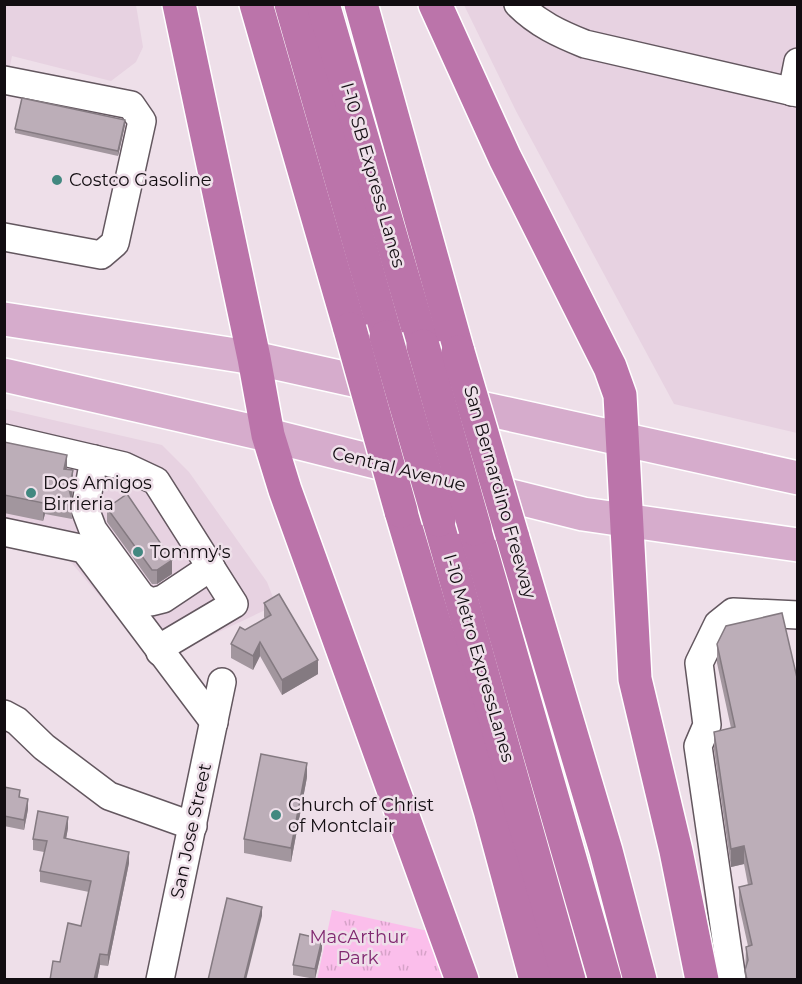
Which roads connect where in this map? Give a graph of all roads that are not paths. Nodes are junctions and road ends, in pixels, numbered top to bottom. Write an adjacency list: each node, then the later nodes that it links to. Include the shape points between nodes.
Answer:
1 (179, 4): 15 (highway)
2 (256, 4): 34 (highway, bridge)
3 (291, 4): 13 (highway, I-10 SB Express Lanes)
4 (323, 4): 14 (highway, I-10 SB Express Lanes)
5 (361, 4): 37 (highway, San Bernardino Freeway, bridge)
6 (435, 4): 19 (highway, via 500,149 610,367 620,395)
7 (519, 4): 10 (street, via 533,19 585,44)
8 (798, 62): 10 (street)
9 (4, 80): 11 (street, via 131,105 142,121 115,243 109,250 101,255)
10 (795, 92)
11 (4, 237)
12 (4, 319): 15 (main road)
13 (386, 337): 35 (highway, I-10 Metro ExpressLanes, bridge)
14 (423, 346): 36 (highway, I-10 Metro ExpressLanes, bridge)
15 (254, 358): 17 (highway); 19 (main road)
16 (4, 375): 17 (main road, Central Avenue)
17 (268, 435): 22 (main road, Central Avenue, via 583,514); 33 (highway)
18 (4, 438): 20 (street)
19 (624, 439): 21 (main road); 22 (highway)
20 (94, 459): 25 (street, via 124,466 156,481); 25 (street, via 85,509 93,530 141,597 151,602 163,598)
21 (798, 478)
22 (627, 520): 24 (main road, Central Avenue); 38 (highway, via 635,679)
23 (4, 532): 27 (street, via 84,549)
24 (798, 545)
25 (211, 567): 27 (street, via 234,604 168,643)
26 (798, 615): 39 (street, via 733,612 718,624 699,663 707,725 698,746)
27 (160, 652): 30 (street)
28 (222, 682): 30 (street, San Jose Street)
29 (4, 714): 31 (street, via 109,796)
30 (214, 722): 31 (street, San Jose Street)
31 (192, 826): 32 (street, San Jose Street)
32 (160, 980)
33 (462, 980)
34 (536, 980)
35 (569, 980)
36 (605, 980)
37 (640, 980)
38 (702, 980)
39 (732, 980)

